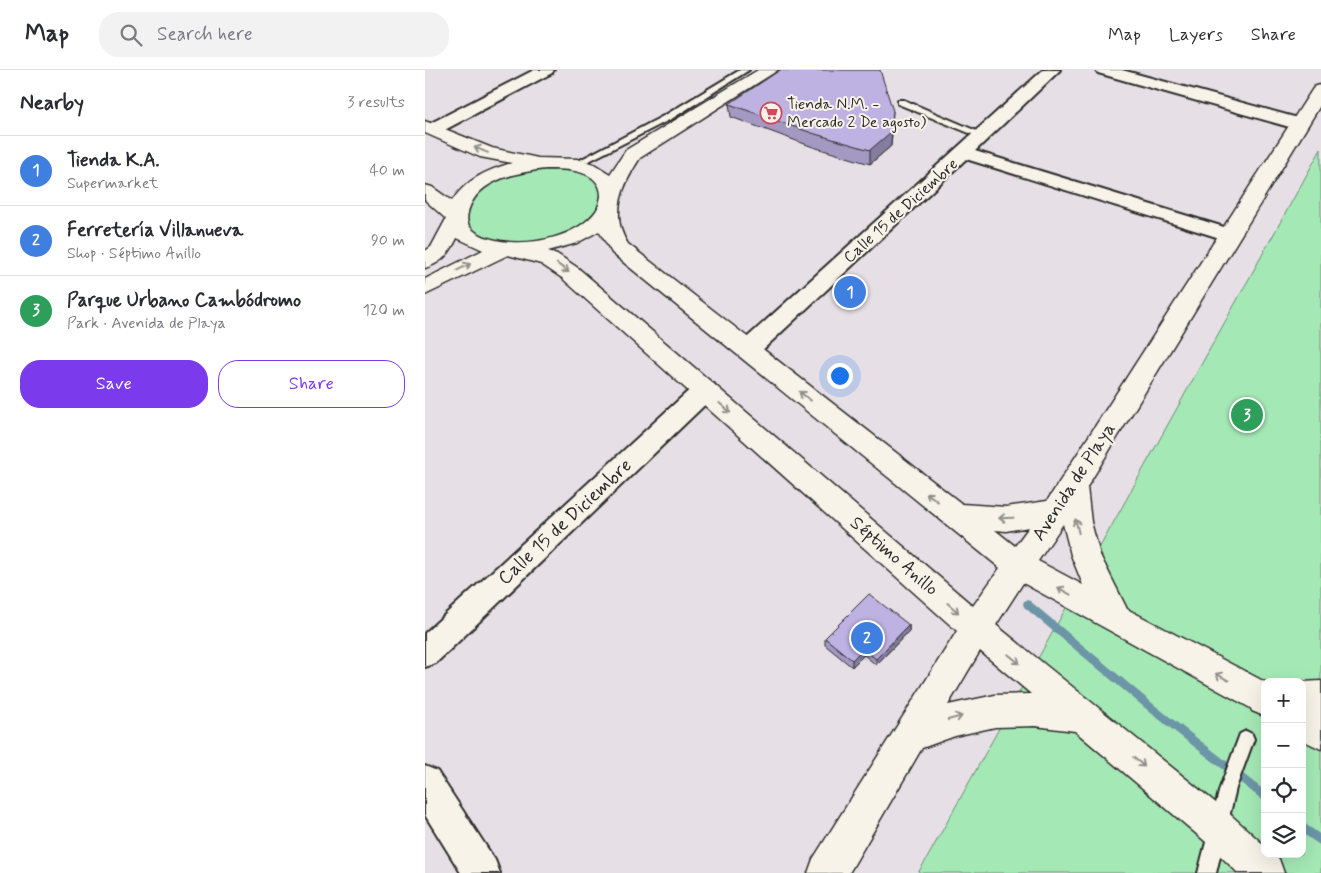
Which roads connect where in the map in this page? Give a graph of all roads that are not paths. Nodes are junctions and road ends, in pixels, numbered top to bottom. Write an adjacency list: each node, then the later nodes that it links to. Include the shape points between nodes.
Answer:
1 (546, 70): 9 (street)
2 (745, 70): 13 (lane, via 670,116)
3 (769, 70): 11 (main road)
4 (1052, 70): 10 (street, Calle 15 de Diciembre)
5 (1104, 70): 8 (street)
6 (1321, 90): 8 (main road, Avenida de Playa)
7 (901, 102): 10 (lane)
8 (1299, 124): 18 (main road, Avenida de Playa)
9 (429, 128): 14 (main road, one-way to 9, via 487,153)
10 (982, 135): 12 (street, Calle 15 de Diciembre)
11 (647, 144): 13 (main road); 16 (main road, via 633,154 623,168)
12 (964, 153): 18 (street); 22 (street, Calle 15 de Diciembre)
13 (576, 162): 14 (main road); 16 (main road, via 602,176 609,184)
14 (546, 163): 17 (main road, via 517,167 481,182 464,197)
15 (425, 191): 17 (main road, via 441,201)
16 (610, 203): 19 (main road, via 596,222 573,236 543,246); 22 (main road, via 609,231 620,248)
17 (456, 219): 19 (main road, via 461,231 471,239 486,245); 20 (main road, via 440,251)
18 (1230, 235): 24 (main road, Avenida de Playa)
19 (511, 248): 21 (main road, one-way to 19); 23 (main road, Séptimo Anillo, one-way to 23, via 549,259 561,266)
20 (425, 261)
21 (425, 288)
22 (748, 350): 26 (main road, one-way to 22)
23 (705, 390): 29 (main road, Séptimo Anillo, one-way to 29); 30 (street, Calle 15 de Diciembre)
24 (1073, 486): 25 (main road, Avenida de Playa); 28 (main road, one-way to 24, via 1096,584 1082,549 1074,516)
25 (1054, 511): 26 (main road, one-way to 26, via 1006,519); 27 (main road, Avenida de Playa)
26 (955, 515): 27 (main road)
27 (1019, 566): 28 (main road, one-way to 27); 29 (main road, Avenida de Playa)
28 (1116, 619): 32 (main road, one-way to 28)
29 (976, 628): 34 (main road, Séptimo Anillo, one-way to 34); 37 (main road, Avenida de Playa)
30 (425, 653)
31 (1321, 697): 33 (main road)
32 (1261, 698)
33 (1306, 698)
34 (1084, 716): 37 (main road, one-way to 34, via 951,719 994,709 1039,708); 40 (main road, Séptimo Anillo, one-way to 40)
35 (1305, 723): 36 (main road)
36 (1321, 732)
37 (910, 736): 42 (main road, Avenida de Playa)
38 (1246, 739): 40 (lane, via 1228,788)
39 (425, 783): 41 (street)
40 (1219, 829): 43 (lane); 44 (main road, Séptimo Anillo)
41 (482, 873)
42 (827, 873)
43 (1207, 873)
44 (1265, 873)

